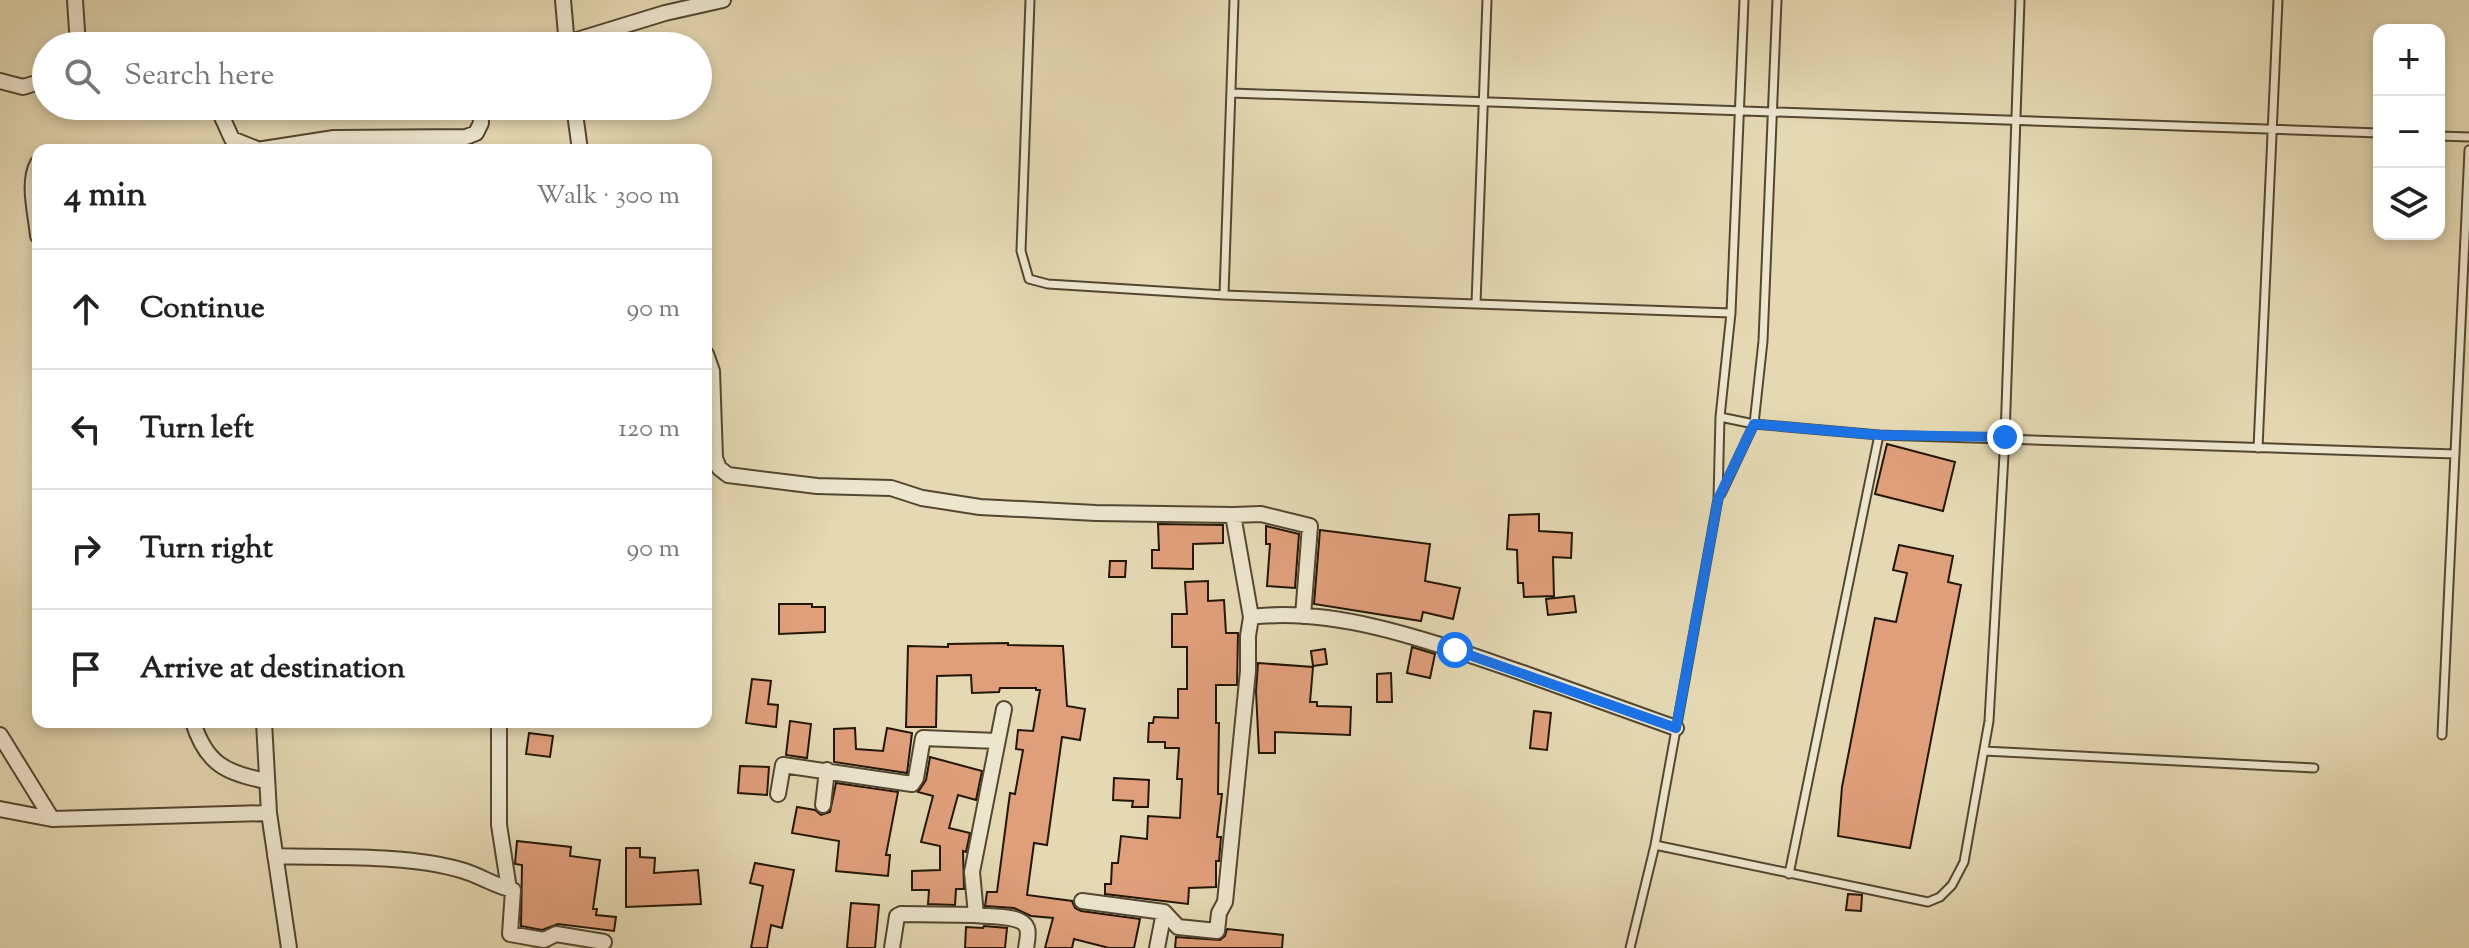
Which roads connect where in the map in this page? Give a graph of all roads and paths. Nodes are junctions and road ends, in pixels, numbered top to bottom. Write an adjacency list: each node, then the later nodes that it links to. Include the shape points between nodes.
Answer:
1 (75, 0): 11 (street)
2 (563, 0): 12 (street)
3 (723, 0): 13 (street)
4 (1030, 0): 32 (lane, via 1021,251 1029,279)
5 (1234, 0): 16 (lane)
6 (1487, 0): 17 (lane)
7 (1744, 0): 18 (lane)
8 (1777, 0): 19 (lane)
9 (2020, 0): 23 (lane)
10 (2278, 0): 24 (lane)
11 (77, 32)
12 (566, 32)
13 (607, 32)
14 (0, 81): 15 (street)
15 (32, 84)
16 (1231, 93): 17 (lane); 32 (lane)
17 (1483, 104): 18 (lane); 33 (lane)
18 (1740, 110): 19 (lane); 34 (lane)
19 (1773, 111): 23 (lane); 37 (lane)
20 (223, 120): 28 (street, via 232,139)
21 (481, 120): 29 (street, via 476,133 466,137 334,138)
22 (576, 120): 30 (street)
23 (2016, 120): 24 (lane); 39 (lane)
24 (2272, 129): 25 (lane); 40 (lane)
25 (2373, 133)
26 (2445, 136): 27 (lane)
27 (2469, 137)
28 (243, 144)
29 (302, 144)
30 (579, 144)
31 (2469, 150): 41 (lane)
32 (1224, 295): 33 (lane)
33 (1476, 304): 34 (lane)
34 (1731, 313): 36 (lane)
35 (712, 371): 43 (street, via 715,458 728,475 891,488 980,507)
36 (1720, 417): 37 (lane); 42 (lane)
37 (1754, 424): 38 (lane); 42 (lane)
38 (1879, 435): 39 (lane); 65 (lane)
39 (2005, 437): 40 (lane); 54 (lane)
40 (2258, 448): 41 (lane)
41 (2455, 454): 52 (lane)
42 (1718, 499): 50 (lane)
43 (1233, 515): 44 (street, via 1261,514 1310,526); 45 (street)
44 (1303, 616): 45 (street); 50 (street, via 1455,650)
45 (1251, 617): 70 (street, via 1225,902)
46 (1004, 709): 53 (street)
47 (195, 728): 57 (street, via 214,760 235,775)
48 (264, 728): 57 (street)
49 (499, 728): 66 (street, via 499,825)
50 (1676, 728): 63 (lane)
51 (0, 735): 62 (street)
52 (2442, 735)
53 (997, 741): 56 (street, via 923,738 912,784); 69 (street, via 972,872)
54 (1984, 751): 55 (lane); 65 (lane, via 1964,862 1940,897 1928,902)
55 (2314, 768)
56 (827, 770): 58 (street, via 783,765); 59 (street)
57 (266, 781): 61 (street)
58 (778, 794)
59 (823, 805)
60 (0, 809): 62 (street)
61 (269, 813): 62 (street); 64 (street)
62 (52, 819)
63 (1655, 845): 65 (lane); 77 (lane)
64 (275, 856): 66 (street, via 415,862 462,870); 72 (street)
65 (1789, 874)
66 (509, 889): 71 (street, via 510,934)
67 (1082, 901): 68 (street)
68 (1164, 912): 70 (street, via 1178,927); 75 (street)
69 (976, 915): 73 (street, via 901,914); 74 (street, via 1025,923)
70 (1217, 931): 76 (street)
71 (604, 942)
72 (289, 948)
73 (892, 948)
74 (1026, 948)
75 (1157, 948)
76 (1215, 948)
77 (1630, 948)

